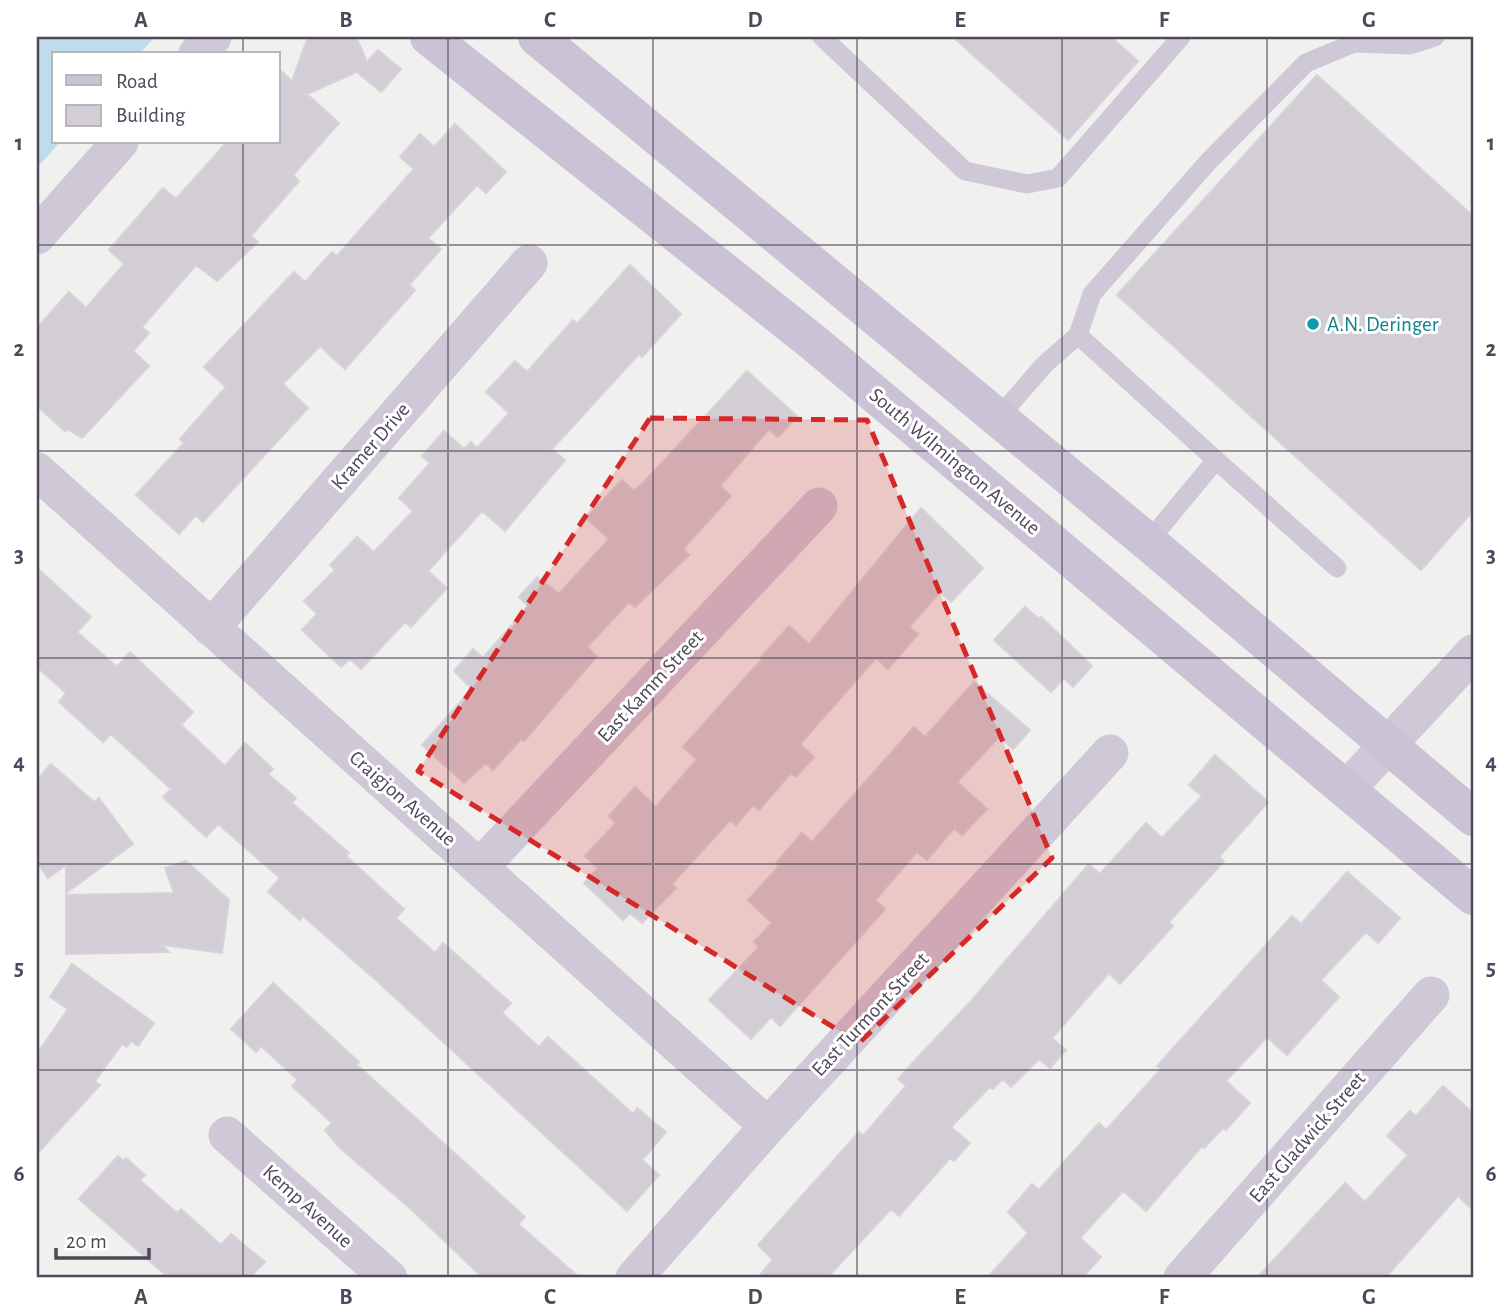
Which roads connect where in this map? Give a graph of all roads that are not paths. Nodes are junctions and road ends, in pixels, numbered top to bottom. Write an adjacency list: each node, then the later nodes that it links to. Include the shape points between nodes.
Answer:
1 (213, 37): 7 (street)
2 (429, 37): 22 (main road, South Wilmington Avenue, via 814,343)
3 (537, 37): 12 (main road)
4 (822, 37): 5 (lane, via 965,171 1027,184 1058,178)
5 (1181, 37)
6 (1436, 37): 11 (lane, via 1410,45 1354,43 1306,63 1208,162 1092,294)
7 (199, 52)
8 (118, 144): 9 (street)
9 (37, 236)
10 (529, 263): 18 (street, Kramer Drive)
11 (1078, 335): 12 (lane, via 1044,365); 13 (lane)
12 (998, 418): 16 (main road)
13 (1216, 460): 16 (lane); 17 (lane)
14 (37, 471): 18 (street, Craigjon Avenue)
15 (819, 506): 24 (street, East Kamm Street)
16 (1147, 542): 20 (main road)
17 (1337, 568)
18 (211, 628): 24 (street, Craigjon Avenue)
19 (1473, 653): 20 (street)
20 (1388, 745): 22 (street); 23 (main road)
21 (1110, 753): 27 (street, East Turmont Street)
22 (1347, 789): 25 (main road, South Wilmington Avenue)
23 (1473, 817)
24 (481, 866): 27 (street, Craigjon Avenue)
25 (1473, 896)
26 (1431, 995): 31 (street, East Gladwick Street)
27 (768, 1126): 30 (street, East Turmont Street)
28 (227, 1135): 29 (street, Kemp Avenue)
29 (389, 1278)
30 (634, 1278)
31 (1182, 1278)

